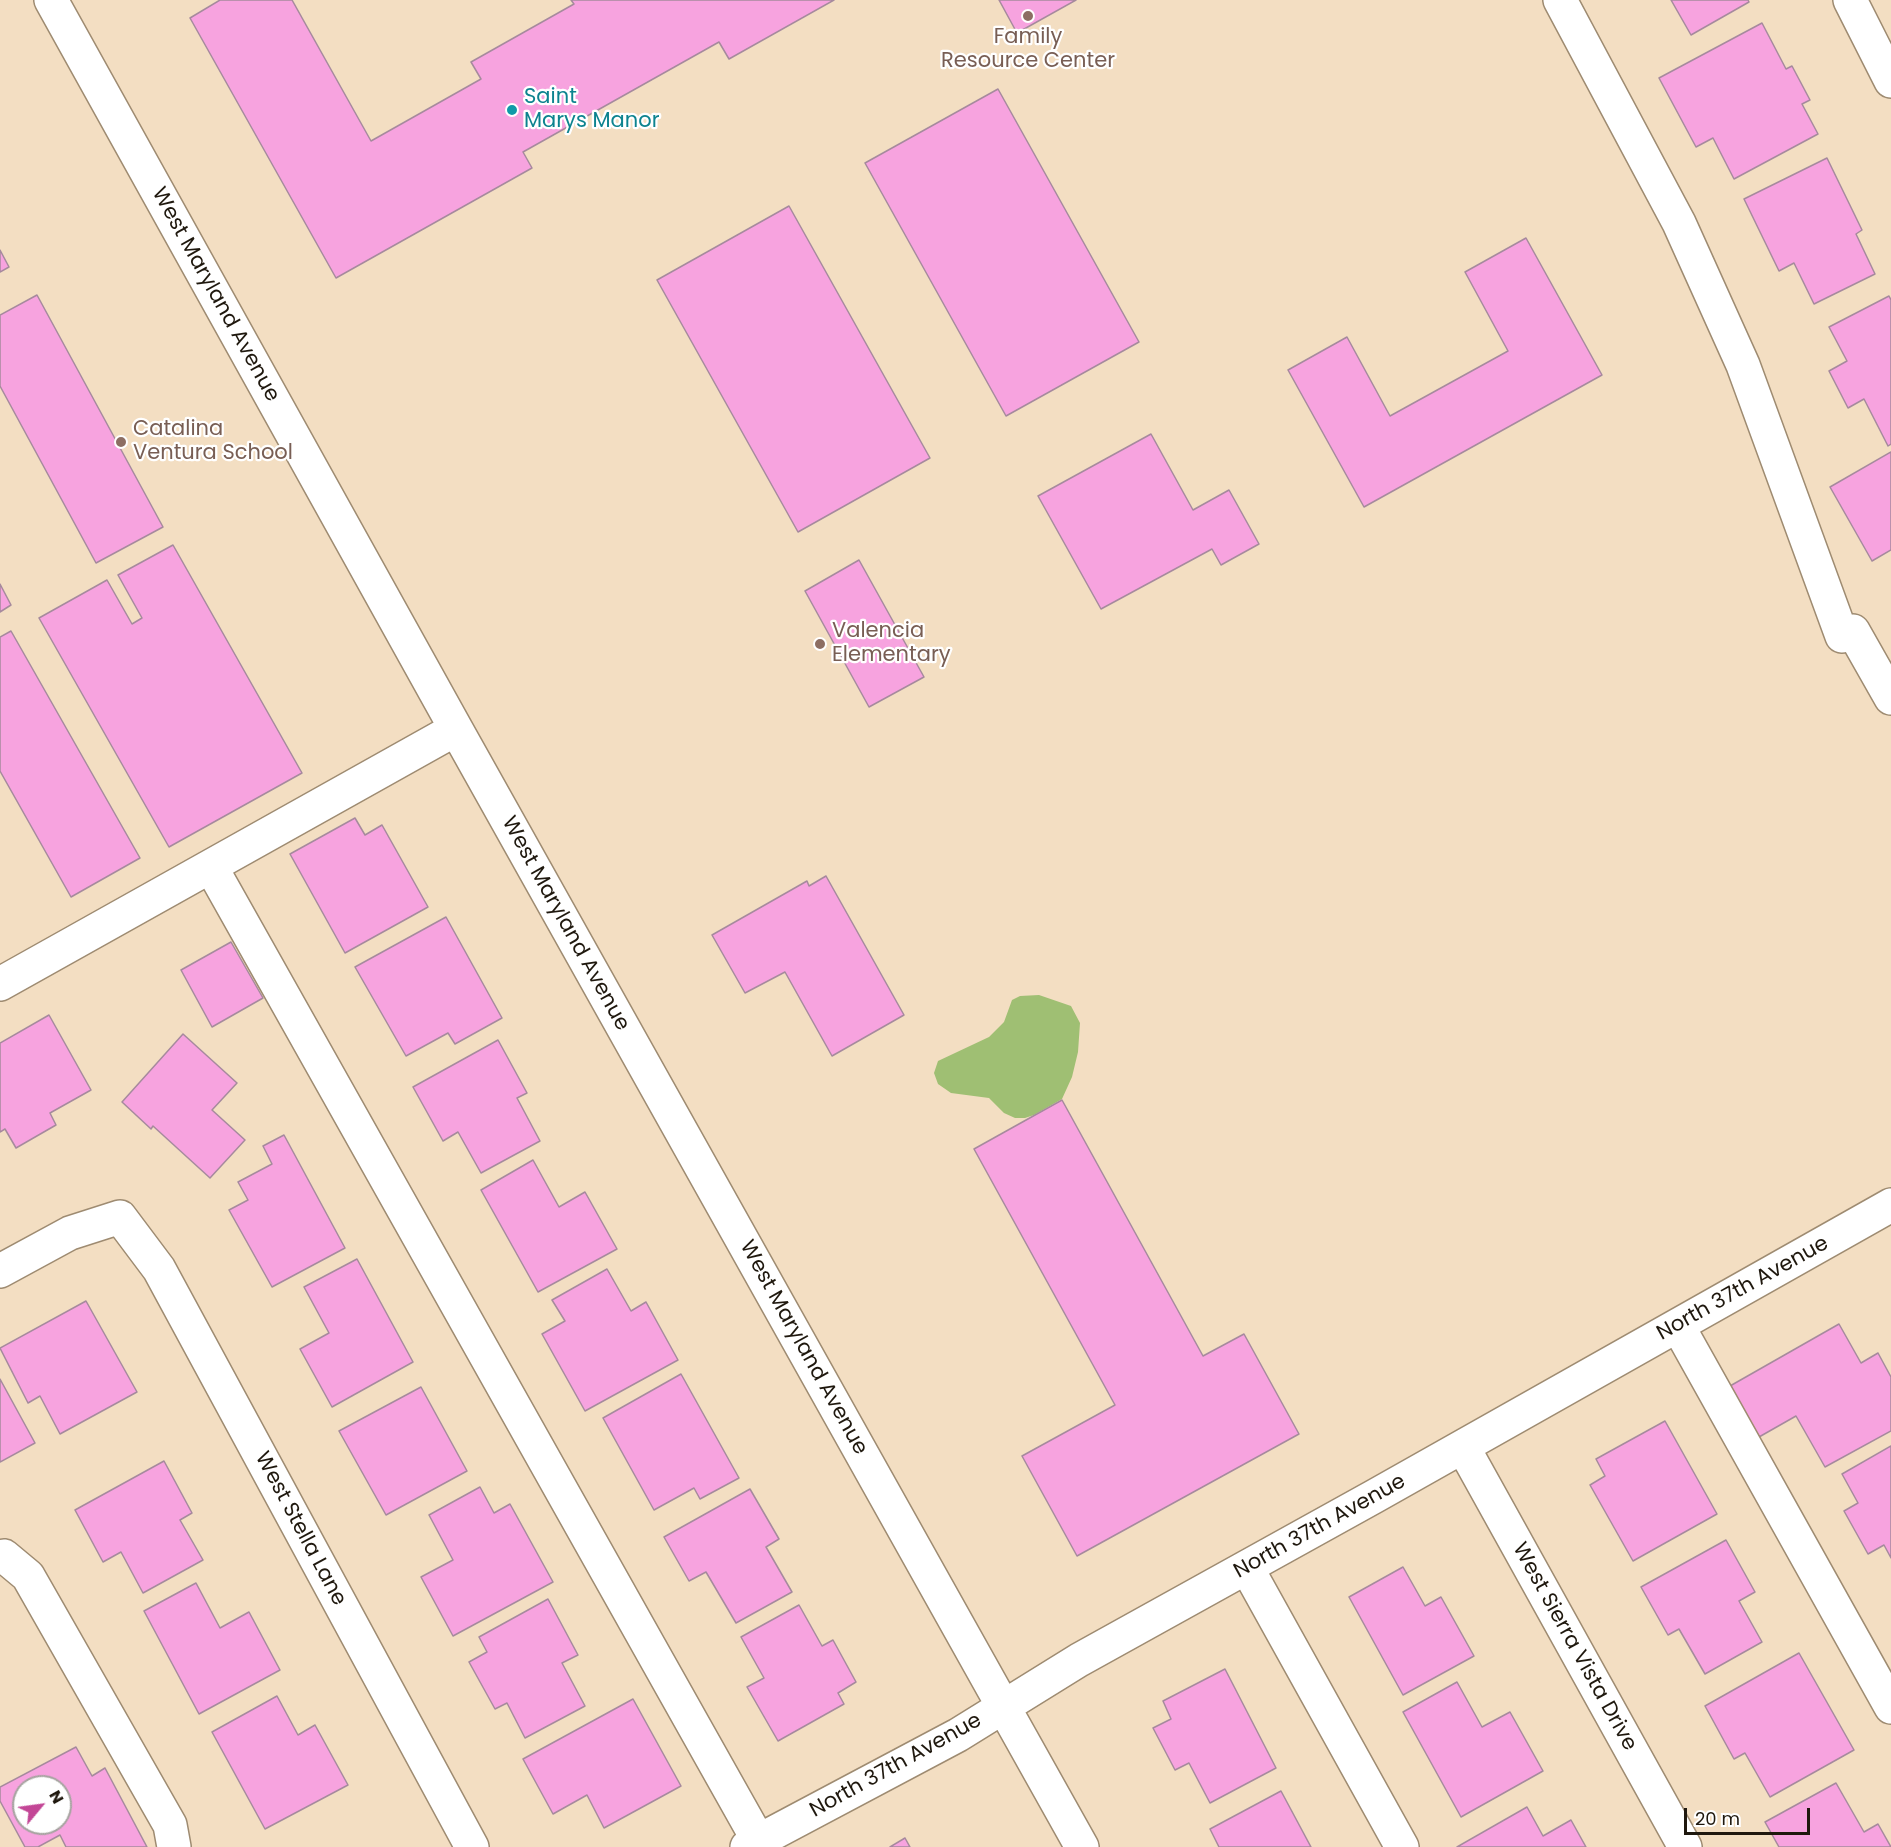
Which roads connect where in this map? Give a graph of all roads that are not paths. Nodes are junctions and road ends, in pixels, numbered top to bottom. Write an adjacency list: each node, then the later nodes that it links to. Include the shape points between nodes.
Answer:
1 (51, 0): 6 (street, West Maryland Avenue)
2 (1560, 0): 5 (street, via 1679,223 1743,365 1842,636 1853,631)
3 (1851, 0): 4 (street)
4 (1891, 81)
5 (1891, 698)
6 (456, 729): 7 (street); 15 (street, West Maryland Avenue)
7 (211, 867): 8 (street); 17 (street)
8 (0, 984)
9 (1891, 1205): 11 (street, North 37th Avenue)
10 (0, 1271): 19 (street, West Stella Lane, via 70,1233 120,1217 159,1269)
11 (1678, 1326): 12 (street, North 37th Avenue); 16 (street)
12 (1462, 1447): 14 (street, North 37th Avenue); 22 (street, West Sierra Vista Drive)
13 (0, 1558): 18 (street, via 4,1556 28,1576 170,1825)
14 (1247, 1568): 15 (street, North 37th Avenue); 21 (street)
15 (1003, 1706): 17 (street, North 37th Avenue, via 958,1735); 20 (street, West Maryland Avenue)
16 (1891, 1707)
17 (756, 1845)
18 (174, 1847)
19 (472, 1847)
20 (1082, 1847)
21 (1402, 1847)
22 (1685, 1847)

